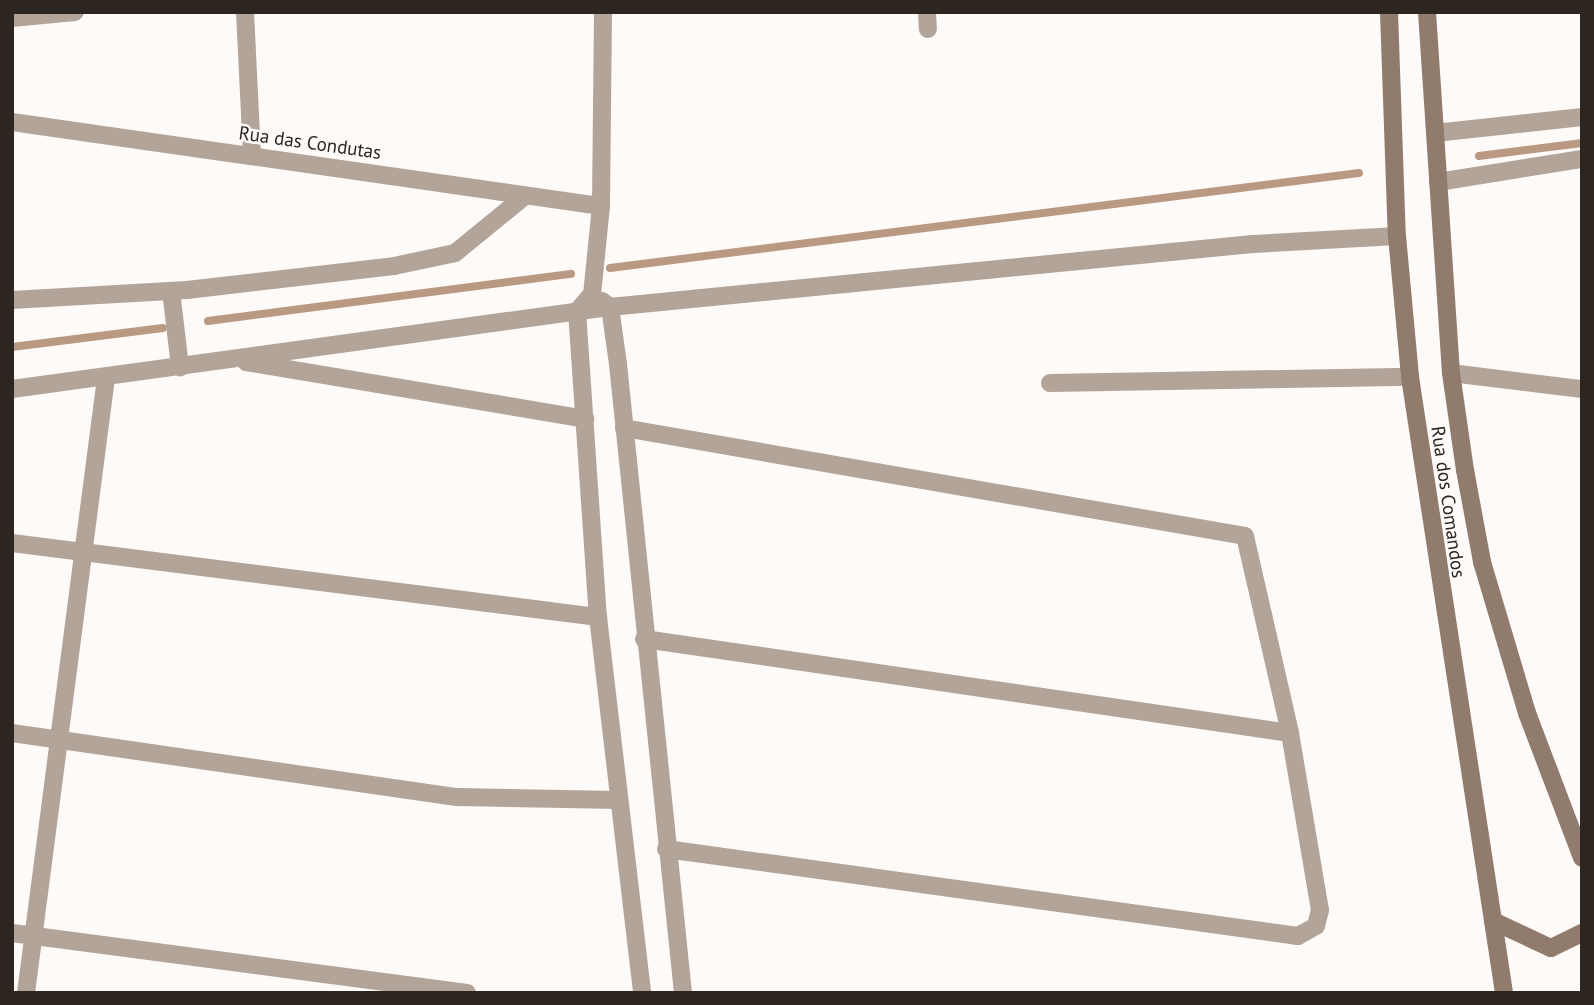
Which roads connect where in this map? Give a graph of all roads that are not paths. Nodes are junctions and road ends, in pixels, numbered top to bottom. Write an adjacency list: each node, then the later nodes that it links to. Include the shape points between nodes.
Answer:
1 (75, 12): 6 (street)
2 (245, 12): 10 (street)
3 (603, 12): 14 (street)
4 (1389, 12): 15 (main road, Rua dos Comandos)
5 (1427, 12): 9 (main road, Rua dos Comandos)
6 (12, 18)
7 (1582, 117): 9 (street)
8 (12, 122): 10 (street, Rua das Condutas)
9 (1435, 133): 12 (main road, Rua dos Comandos)
10 (252, 156): 13 (street, Rua das Condutas)
11 (1582, 159): 12 (street)
12 (1438, 182): 23 (main road, Rua dos Comandos)
13 (525, 196): 14 (street, Rua das Condutas); 16 (street, via 455,253 394,267)
14 (601, 206): 17 (street)
15 (1397, 236): 19 (street, via 1253,244); 24 (main road, Rua dos Comandos)
16 (171, 291): 18 (street); 22 (street)
17 (592, 294): 19 (street); 20 (street)
18 (12, 300)
19 (610, 307): 20 (street); 30 (street)
20 (577, 311): 21 (street); 29 (street)
21 (229, 359): 22 (street); 29 (street)
22 (180, 367): 25 (street)
23 (1451, 373): 27 (street); 40 (main road, Rua dos Comandos, via 1482,562 1527,713)
24 (1410, 377): 26 (street); 41 (main road, Rua dos Comandos)
25 (106, 378): 28 (street); 32 (street)
26 (1050, 383)
27 (1582, 388)
28 (12, 389)
29 (585, 419): 33 (street)
30 (624, 428): 34 (street); 36 (street, via 1237,532 1249,542)
31 (12, 544): 32 (street)
32 (82, 554): 33 (street); 37 (street)
33 (598, 617): 38 (street)
34 (644, 639): 36 (street); 39 (street)
35 (12, 733): 37 (street)
36 (1290, 733): 39 (street, via 1320,909 1317,926 1298,936)
37 (59, 739): 38 (street, via 458,797); 44 (street)
38 (620, 800): 47 (street)
39 (666, 849): 48 (street)
40 (1582, 858)
41 (1493, 921): 43 (main road, via 1551,948); 49 (main road, Rua dos Comandos)
42 (12, 933): 44 (street)
43 (1582, 933)
44 (34, 935): 45 (street); 46 (street)
45 (26, 993)
46 (467, 993)
47 (642, 993)
48 (683, 993)
49 (1504, 993)

